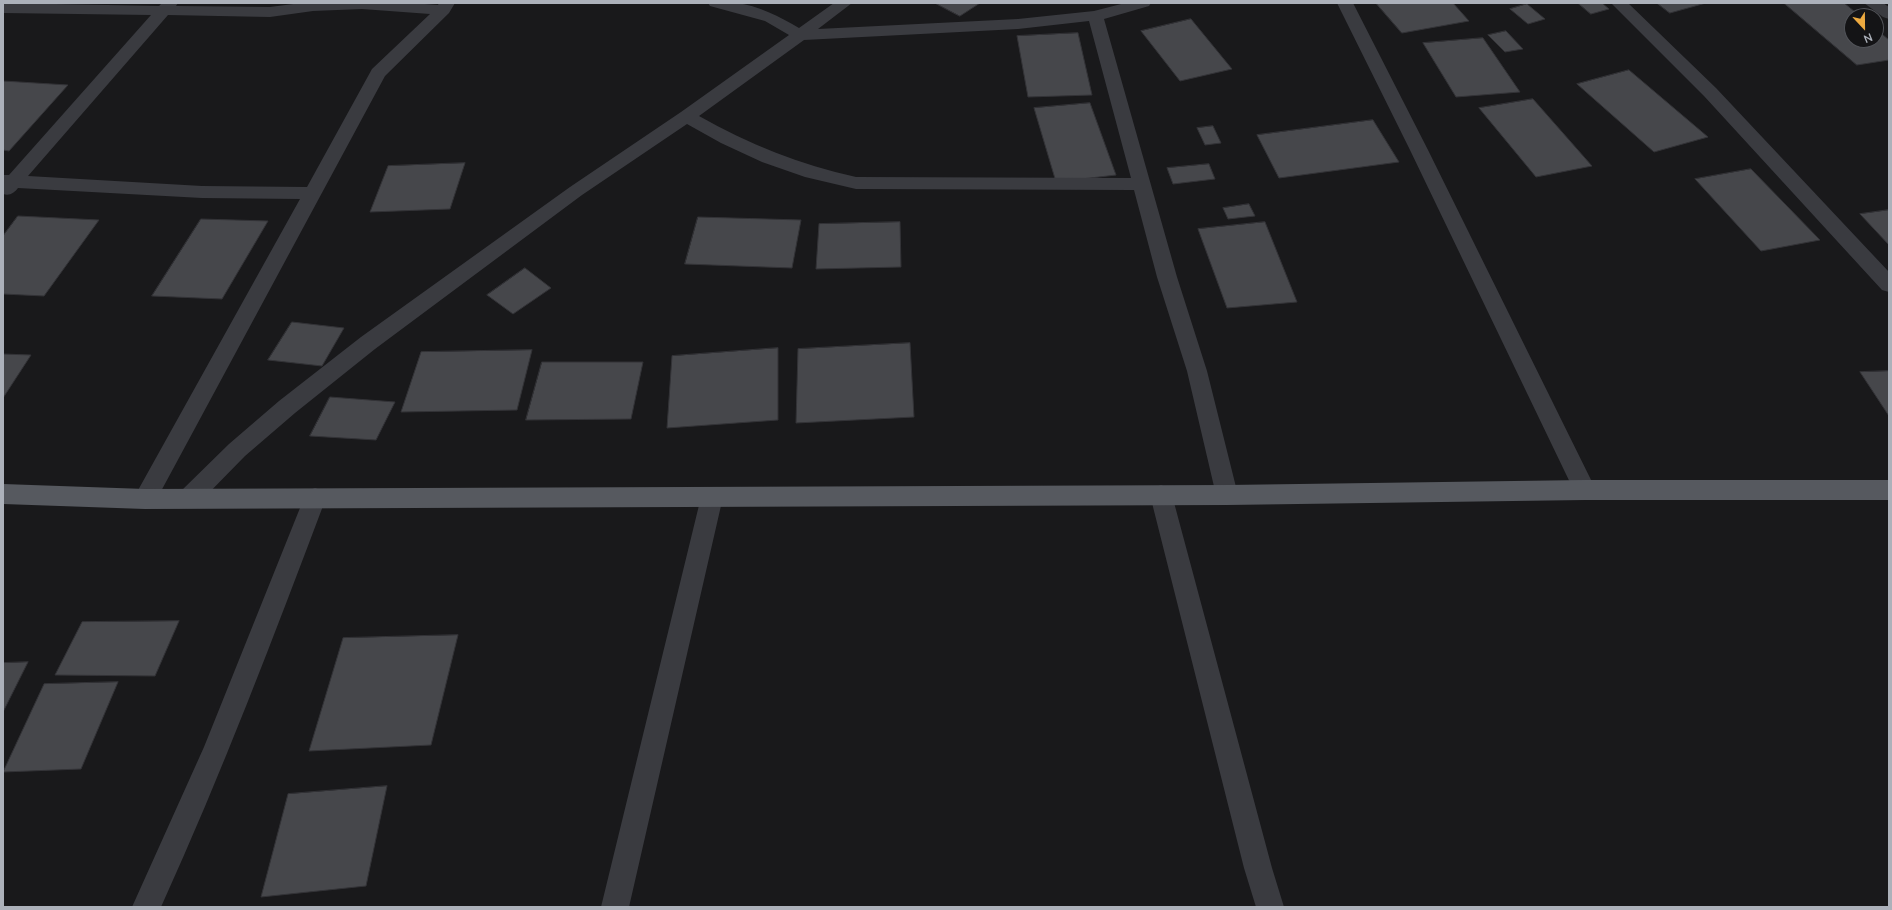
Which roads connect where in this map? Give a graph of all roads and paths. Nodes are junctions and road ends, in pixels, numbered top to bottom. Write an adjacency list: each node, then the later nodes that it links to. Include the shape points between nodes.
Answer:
1 (716, 3): 12 (street, via 771,18)
2 (844, 3): 12 (street)
3 (1143, 3): 11 (street)
4 (1345, 3): 18 (street)
5 (1619, 3): 17 (street, via 1710,92)
6 (1872, 3): 10 (street)
7 (168, 7): 8 (street, via 270,12 313,6 362,4); 9 (street); 15 (street)
8 (445, 7): 16 (street, via 378,74)
9 (3, 8)
10 (1889, 14)
11 (1094, 16): 12 (street, via 1018,24); 14 (street)
12 (800, 35): 13 (street)
13 (687, 116): 14 (street, via 752,152 795,168 856,183); 25 (street, via 576,191 368,343 237,450)
14 (1142, 184): 21 (street, via 1167,277 1197,371)
15 (6, 186): 16 (street)
16 (311, 193): 24 (street)
17 (1889, 285)
18 (1585, 490): 19 (main road); 21 (main road)
19 (1889, 490)
20 (3, 494): 24 (main road)
21 (1227, 495): 22 (main road)
22 (1161, 496): 23 (main road); 29 (street)
23 (712, 497): 26 (main road); 28 (street)
24 (145, 498): 25 (main road)
25 (189, 498): 26 (main road)
26 (315, 498): 27 (street, via 252,661 177,842)
27 (146, 907)
28 (615, 907)
29 (1270, 907)

